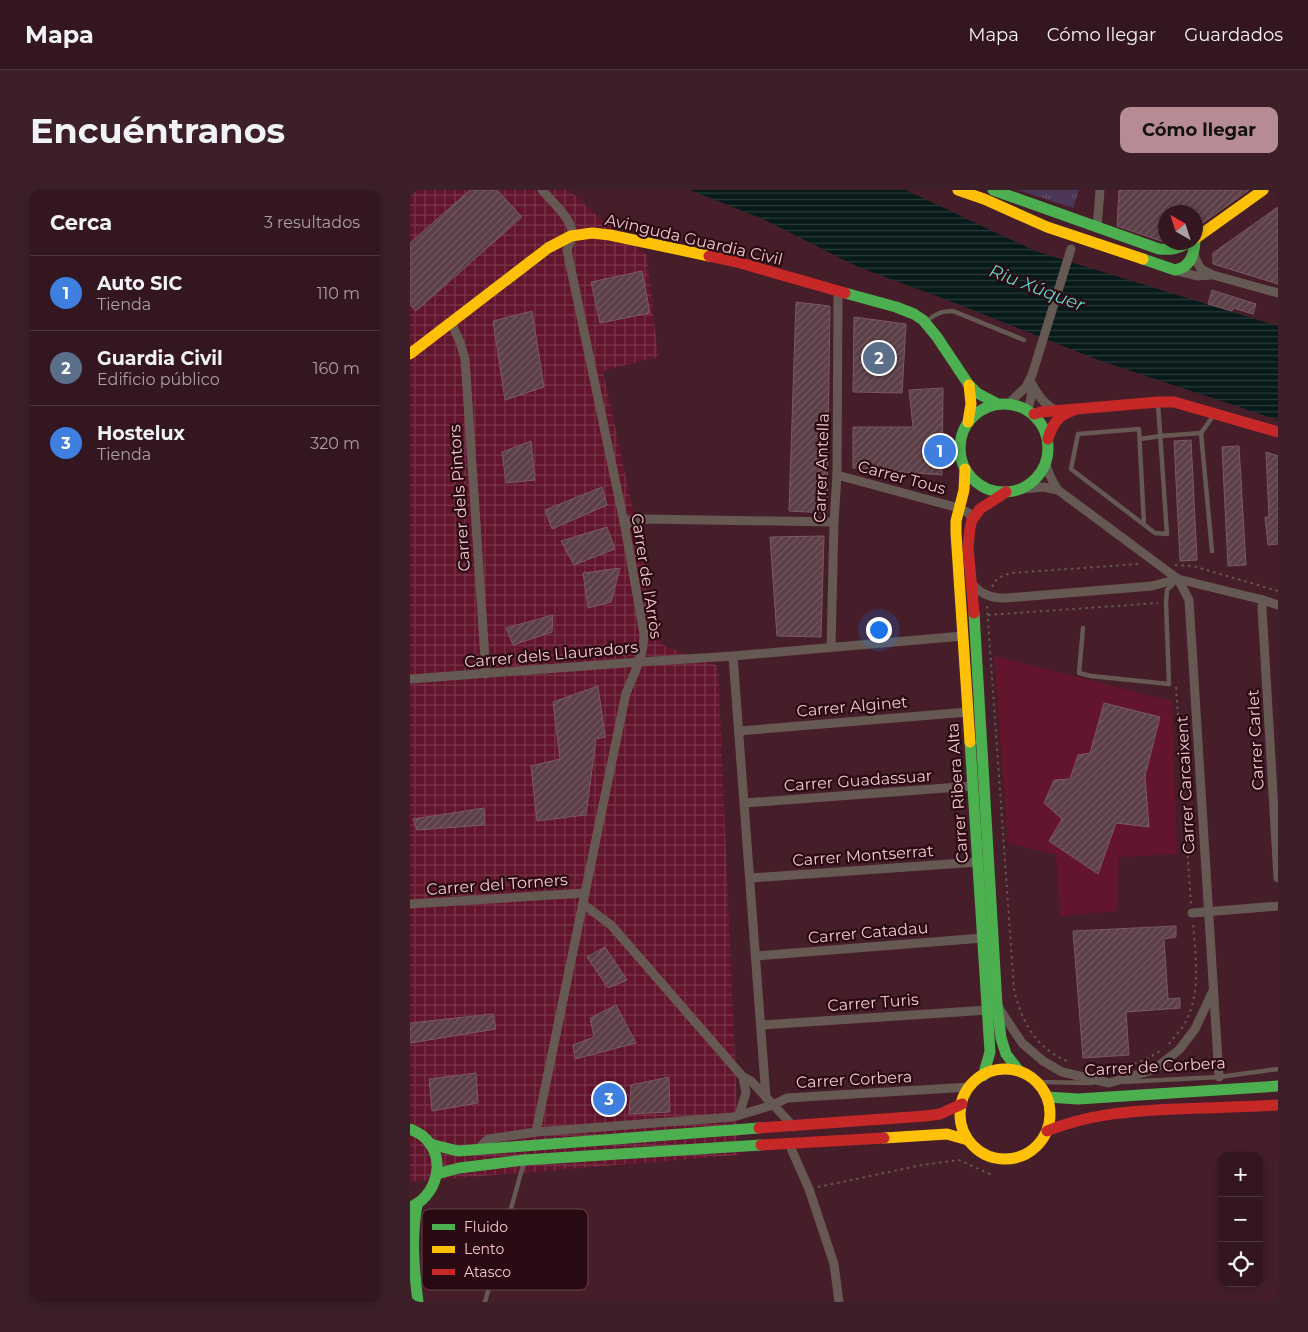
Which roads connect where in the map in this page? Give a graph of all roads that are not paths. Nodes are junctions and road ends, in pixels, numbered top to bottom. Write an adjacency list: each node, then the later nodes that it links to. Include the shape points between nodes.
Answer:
1 (542, 190): 8 (street, via 566,218)
2 (958, 190): 6 (street)
3 (993, 190): 7 (street)
4 (1100, 190): 7 (street)
5 (1264, 190): 9 (street)
6 (1046, 227): 10 (street); 11 (street, via 1066,238)
7 (1097, 228): 12 (street)
8 (572, 236): 17 (street, Avinguda Guardia Civil, via 592,233 620,237 736,262); 19 (street, Avinguda Guardia Civil, via 548,248); 47 (street, Carrer de l'Arròs, via 567,250)
9 (1203, 236)
10 (1099, 244): 11 (street, via 1080,243); 15 (street)
11 (1071, 249): 23 (street)
12 (1158, 249)
13 (1192, 250): 15 (street, via 1188,264)
14 (1195, 250): 16 (street, via 1196,260 1202,270)
15 (1174, 270): 16 (street, via 1197,276)
16 (1213, 275): 18 (street)
17 (838, 291): 20 (street, Avinguda Guardia Civil, via 896,307); 39 (street, Carrer Antella)
18 (1278, 293)
19 (451, 322): 22 (street, Avinguda Guardia Civil); 58 (street, Carrer dels Pintors, via 465,359)
20 (926, 323): 21 (lane, via 935,314 953,311); 24 (street, Avinguda Guardia Civil)
21 (1024, 340)
22 (410, 354)
23 (1032, 380): 26 (street); 28 (street, via 1042,401); 29 (street)
24 (969, 385): 26 (street, Avinguda Guardia Civil, via 977,393); 31 (street, Avinguda Guardia Civil, via 971,411)
25 (1158, 402): 27 (street); 30 (street, via 1174,402); 34 (lane)
26 (1004, 404): 29 (street); 31 (street, via 987,407)
27 (1078, 409): 28 (street); 35 (street, via 1053,423)
28 (1055, 410): 29 (street)
29 (1031, 412): 35 (street)
30 (1213, 414): 32 (street); 33 (lane)
31 (968, 422): 38 (street, via 960,445)
32 (1278, 432)
33 (1201, 434): 34 (lane); 48 (lane)
34 (1161, 436): 36 (lane); 46 (lane, via 1167,534 1155,533)
35 (1048, 439): 37 (street)
36 (1140, 439): 46 (lane); 46 (lane, via 1139,429 1078,434 1071,469)
37 (1046, 463): 40 (street, via 1041,474); 41 (street)
38 (965, 469): 42 (street, via 986,489); 43 (street, Carrer Ribera Alta)
39 (837, 475): 43 (street, Carrer Tous); 45 (street, Carrer Antella)
40 (1022, 489): 41 (street, via 1043,487); 42 (street)
41 (1058, 490): 49 (street)
42 (1006, 492): 44 (street, via 990,501)
43 (959, 508): 44 (street, via 969,513); 54 (street, Carrer Ribera Alta, via 956,533)
44 (972, 520): 50 (street, Carrer Ribera Alta, via 968,536)
45 (834, 522): 47 (street, via 645,519 631,520); 55 (street, Carrer Antella)
46 (1144, 524)
47 (625, 527): 57 (street, Carrer de l'Arròs, via 644,634)
48 (1212, 551)
49 (1178, 580): 50 (street, via 1152,586 996,598 980,592); 51 (street); 53 (lane, via 1167,590 1169,684 1079,673); 71 (street, Carrer Carcaixent, via 1189,600)
50 (972, 584): 76 (street, Carrer Ribera Alta)
51 (1263, 600): 52 (street); 66 (street, Carrer Carlet)
52 (1278, 605)
53 (1083, 628)
54 (963, 636): 55 (street, Carrer dels Llauradors); 60 (street, Carrer Ribera Alta)
55 (832, 647): 56 (street, Carrer dels Llauradors)
56 (734, 656): 57 (street, Carrer dels Llauradors); 61 (street)
57 (639, 662): 58 (street, Carrer dels Llauradors); 67 (street, Carrer de l'Arròs, via 626,693)
58 (486, 674): 59 (street, Carrer dels Llauradors)
59 (410, 679)
60 (968, 712): 61 (street, Carrer Alginet); 62 (street, Carrer Ribera Alta)
61 (739, 731): 63 (street)
62 (973, 786): 63 (street, Carrer Guadassuar); 64 (street, Carrer Ribera Alta)
63 (744, 803): 65 (street)
64 (978, 862): 65 (street, Carrer Montserrat); 73 (street, Carrer Ribera Alta)
65 (750, 878): 74 (street)
66 (1278, 878)
67 (585, 893): 68 (street, Carrer del Torners); 69 (street, Carrer de l'Arròs)
68 (410, 904)
69 (583, 904): 81 (street, via 611,925); 96 (street, Carrer de l'Arròs)
70 (1278, 906): 71 (street)
71 (1208, 911): 72 (street); 75 (street, Carrer Carcaixent)
72 (1192, 913)
73 (983, 938): 74 (street, Carrer Catadau); 76 (street, Carrer Ribera Alta)
74 (756, 956): 77 (street)
75 (1213, 991): 82 (street, Carrer Carcaixent); 84 (street, Carrer Carcaixent, via 1195,1029 1179,1050 1153,1070)
76 (992, 1007): 77 (street, Carrer Turis); 79 (street, Carrer Ribera Alta, via 1006,1054); 80 (street, Carrer Ribera Alta, via 990,1052); 84 (street, Carrer Ribera Alta, via 1042,1061 1062,1072)
77 (761, 1025): 88 (street)
78 (1278, 1069): 82 (lane, Carrer de Corbera)
79 (1019, 1071): 80 (street, via 994,1071); 83 (street)
80 (983, 1076): 86 (street)
81 (743, 1077): 88 (street); 92 (street, via 746,1093)
82 (1219, 1077): 84 (lane, Carrer de Corbera)
83 (1033, 1079): 84 (lane, Carrer de Corbera, via 1042,1082); 87 (street)
84 (1109, 1083)
85 (1278, 1086): 87 (street, via 1078,1099)
86 (970, 1087): 89 (street); 90 (street, Carrer Corbera, via 786,1098)
87 (1047, 1097): 95 (street, via 1050,1120)
88 (766, 1098): 90 (street)
89 (962, 1104): 93 (street, via 940,1114); 97 (street, via 960,1116)
90 (773, 1105): 92 (street, Carrer Corbera); 93 (street)
91 (1278, 1105): 95 (street, via 1136,1111 1080,1119)
92 (739, 1115): 96 (street, Carrer Corbera)
93 (794, 1127): 100 (street)
94 (411, 1128): 98 (street)
95 (1047, 1131): 97 (street, via 1030,1152 1017,1158 990,1157)
96 (536, 1132): 100 (street, Carrer Corbera, via 488,1139)
97 (968, 1140): 99 (street, via 947,1134)
98 (430, 1144): 100 (street, via 458,1151); 102 (street, via 438,1164)
99 (789, 1144): 101 (street); 107 (street, via 809,1189 834,1264)
100 (478, 1149)
101 (524, 1160): 102 (street, via 459,1168); 104 (lane)
102 (438, 1174): 103 (street, via 427,1197)
103 (414, 1207): 105 (street)
104 (511, 1209)
105 (411, 1244): 106 (street)
106 (418, 1302)
107 (839, 1302)

